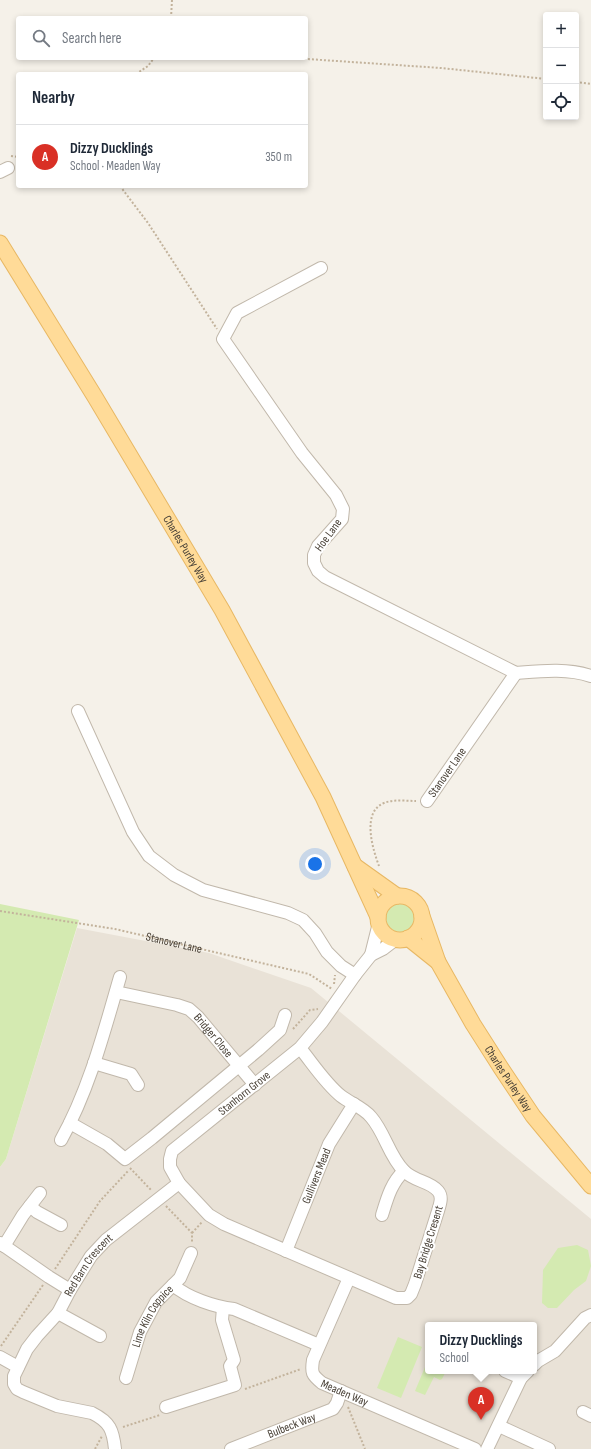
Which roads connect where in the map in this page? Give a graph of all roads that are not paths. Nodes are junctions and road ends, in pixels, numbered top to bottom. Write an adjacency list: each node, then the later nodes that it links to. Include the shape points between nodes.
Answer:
1 (0, 243): 7 (main road, Charles Purley Way, via 95,396 222,610 323,797)
2 (321, 268): 3 (street, Hoe Lane, via 237,313 223,339 343,508 342,519 318,546 314,563 325,577)
3 (516, 673): 4 (street, via 545,670); 6 (street, Stanover Lane)
4 (591, 676)
5 (78, 711): 14 (street, via 133,832 149,856 174,875 203,890 288,913 303,920 327,952)
6 (427, 801)
7 (354, 865): 8 (main road, Charles Purley Way); 10 (main road, Charles Purley Way)
8 (397, 896): 9 (main road, via 411,898 417,902); 10 (main road, via 384,903)
9 (422, 916): 11 (main road, via 419,930 414,935); 13 (main road, Charles Purley Way)
10 (378, 920): 11 (main road, via 385,934); 12 (street, Stanhorn Grove)
11 (402, 939): 12 (street, Stanhorn Grove); 13 (main road, Charles Purley Way)
12 (371, 955): 14 (street, Stanhorn Grove)
13 (438, 962): 28 (main road, Charles Purley Way, via 473,1024 533,1116)
14 (355, 975): 18 (street, Stanhorn Grove)
15 (120, 977): 16 (street)
16 (116, 992): 19 (street); 20 (street, Bridger Close, via 189,1009 198,1016)
17 (286, 1015): 20 (street, via 280,1030)
18 (300, 1048): 22 (street, Stanhorn Grove); 23 (street, Bay Bridge Cresent, via 329,1084)
19 (94, 1063): 21 (street, via 131,1074); 24 (street)
20 (239, 1066): 22 (street, Bridger Close); 24 (street, via 124,1159 108,1144)
21 (138, 1085)
22 (255, 1085): 27 (street, Stanhorn Grove, via 172,1151 170,1167)
23 (354, 1104): 26 (street, Bay Bridge Cresent, via 370,1116); 35 (street, Gullivers Mead, via 328,1144)
24 (70, 1123): 25 (street)
25 (61, 1140)
26 (404, 1171): 31 (street, via 391,1189); 37 (street, Bay Bridge Cresent, via 412,1179 430,1185 438,1191 442,1200 411,1294 406,1298 396,1298)
27 (179, 1183): 32 (street, Stanhorn Grove, via 209,1216); 39 (street, Red Barn Crescent, via 106,1240 91,1256)
28 (591, 1186)
29 (40, 1193): 30 (street)
30 (30, 1206): 33 (street); 34 (street)
31 (382, 1215)
32 (224, 1224): 35 (street, Bay Bridge Cresent)
33 (61, 1225)
34 (2, 1245): 39 (street)
35 (286, 1251): 37 (street, Bay Bridge Cresent)
36 (191, 1253): 38 (street, via 180,1278)
37 (349, 1278): 44 (street, Meaden Way)
38 (173, 1285): 40 (street, Lime Kiln Coppice, via 179,1290); 49 (street, Lime Kiln Coppice, via 156,1302 140,1332)
39 (70, 1290): 41 (street, Red Barn Crescent)
40 (223, 1308): 44 (street, Lime Kiln Coppice, via 234,1309); 51 (street, via 222,1320 234,1360 230,1366 235,1385)
41 (58, 1313): 43 (street); 47 (street, Red Barn Crescent, via 37,1336)
42 (591, 1316): 46 (street, via 585,1318 555,1351)
43 (100, 1336)
44 (319, 1345): 50 (street, Meaden Way, via 313,1360 314,1377)
45 (0, 1357): 47 (street)
46 (537, 1363)
47 (18, 1366): 53 (street, via 14,1376 17,1389 57,1406 97,1415 112,1430)
48 (524, 1374): 52 (street)
49 (126, 1378)
50 (341, 1391): 54 (street, Bulbeck Way, via 332,1409); 55 (street, Meaden Way)
51 (166, 1407)
52 (499, 1426): 56 (street); 57 (street)
53 (115, 1449)
54 (231, 1449)
55 (475, 1449)
56 (487, 1449)
57 (549, 1449)

